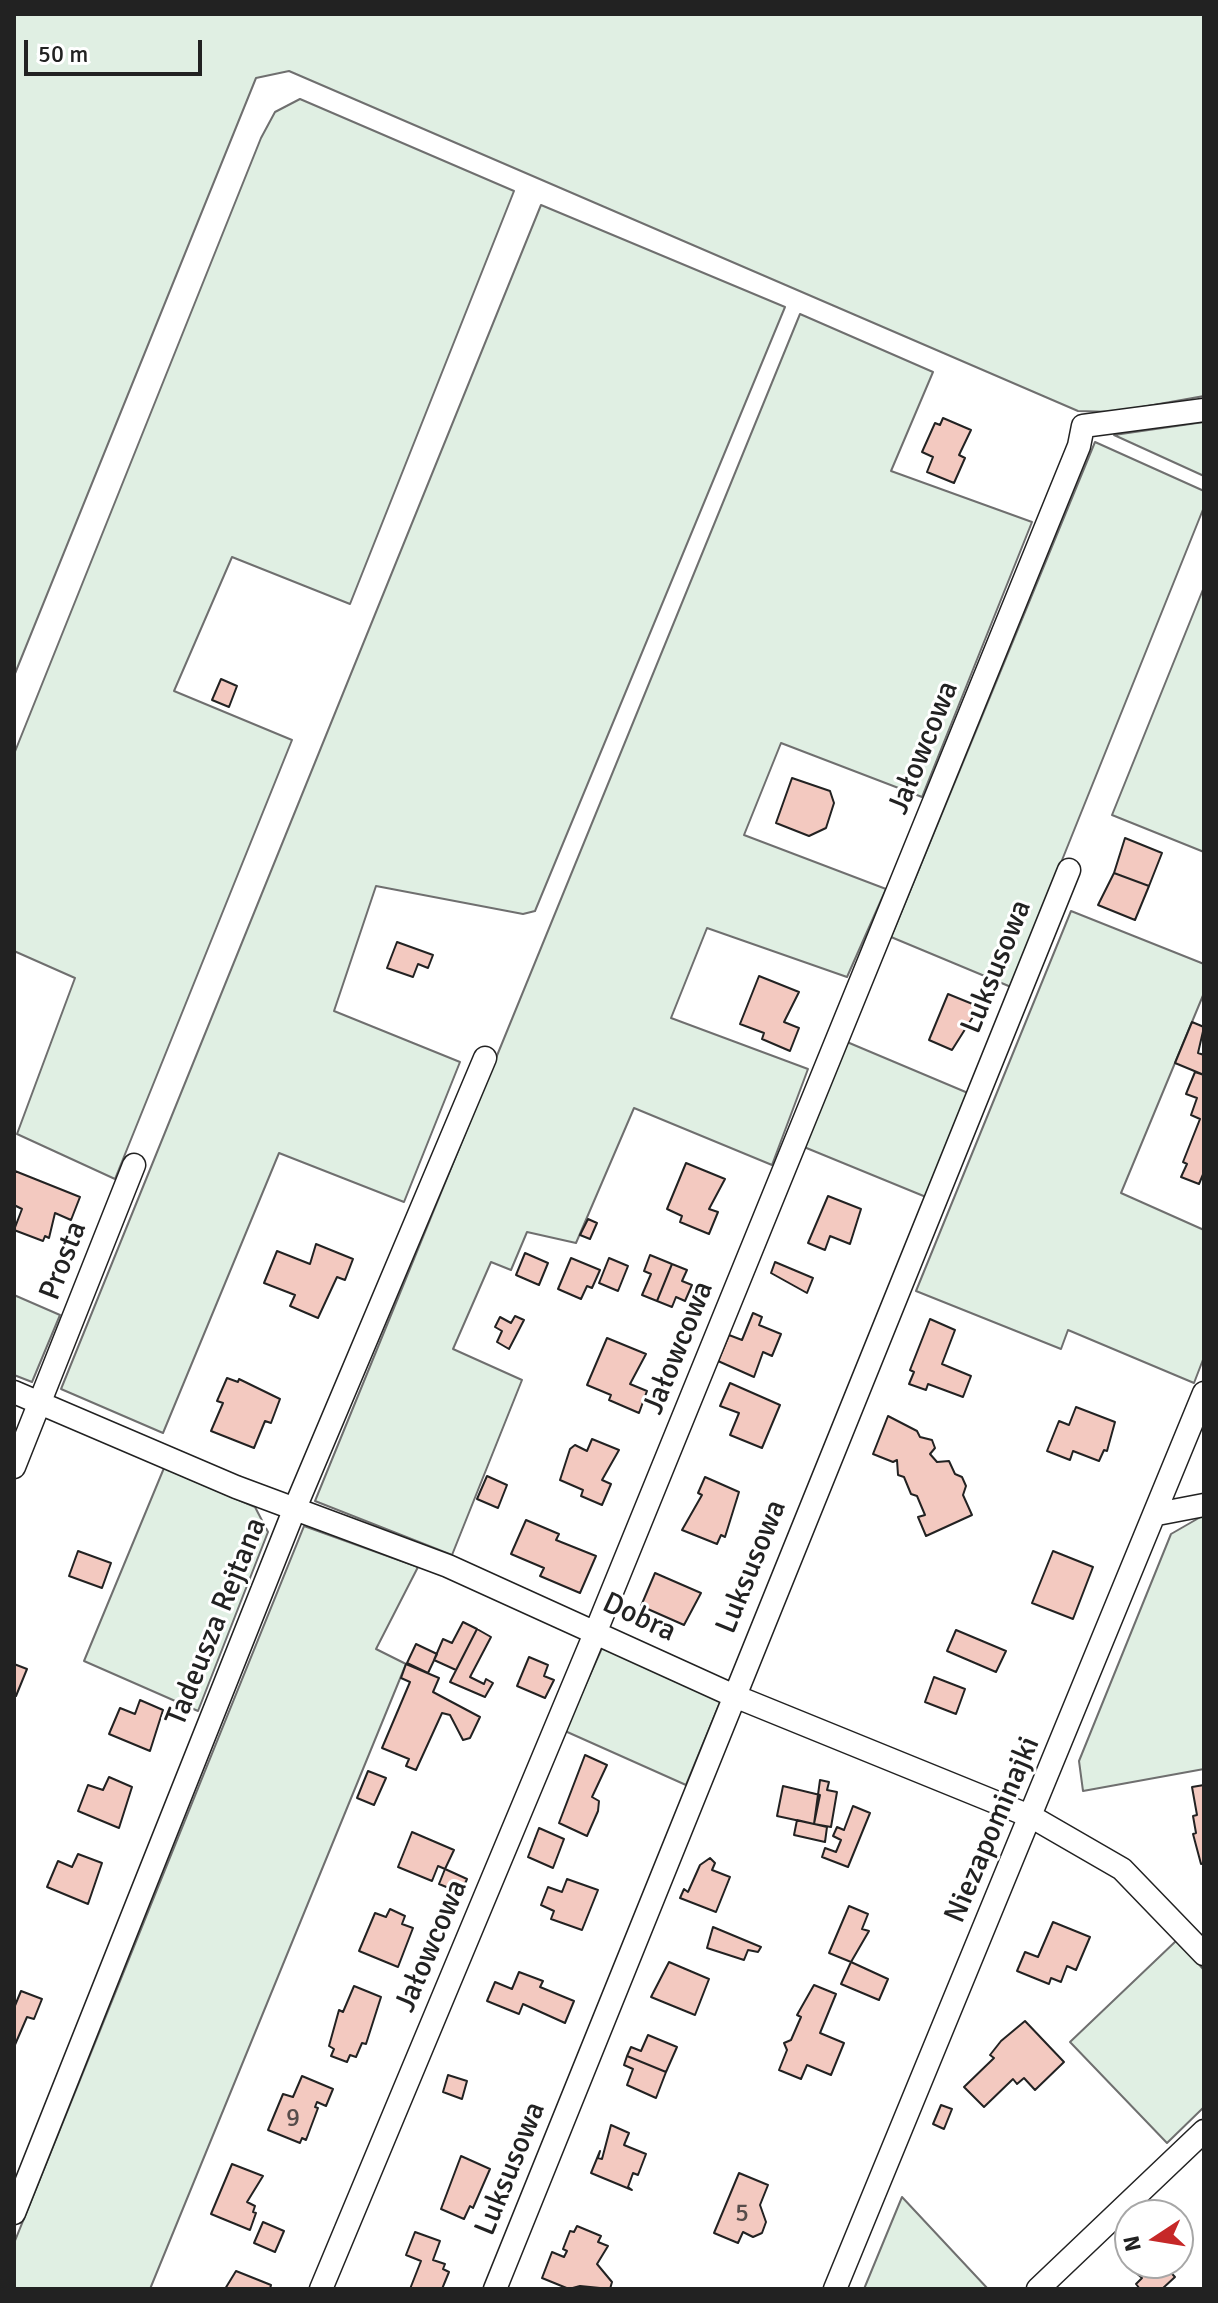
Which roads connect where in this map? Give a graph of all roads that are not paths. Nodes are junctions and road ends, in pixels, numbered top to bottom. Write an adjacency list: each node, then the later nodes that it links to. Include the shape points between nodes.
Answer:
1 (1204, 410): 12 (street, Jałowcowa, via 1083,426)
2 (1069, 870): 13 (street, Luksusowa)
3 (485, 1058): 10 (street, Tadeusza Rejtana)
4 (134, 1165): 7 (street, Prosta)
5 (14, 1392): 7 (street, Dobra)
6 (1204, 1393): 11 (street, Niezapominajki)
7 (40, 1403): 8 (street, Prosta); 10 (street, Dobra)
8 (14, 1467)
9 (1204, 1505): 11 (street)
10 (295, 1508): 12 (street, Dobra, via 448,1566); 17 (street, Tadeusza Rejtana)
11 (1157, 1514): 14 (street, Niezapominajki)
12 (596, 1631): 13 (street, Dobra); 18 (street, Jałowcowa)
13 (732, 1695): 14 (street, Dobra); 19 (street, Luksusowa)
14 (1032, 1817): 15 (street, Dobra, via 1122,1869); 20 (street, Niezapominajki)
15 (1204, 1954)
16 (1204, 2131): 21 (street)
17 (14, 2213)
18 (321, 2289)
19 (495, 2289)
20 (835, 2289)
21 (1038, 2289)

